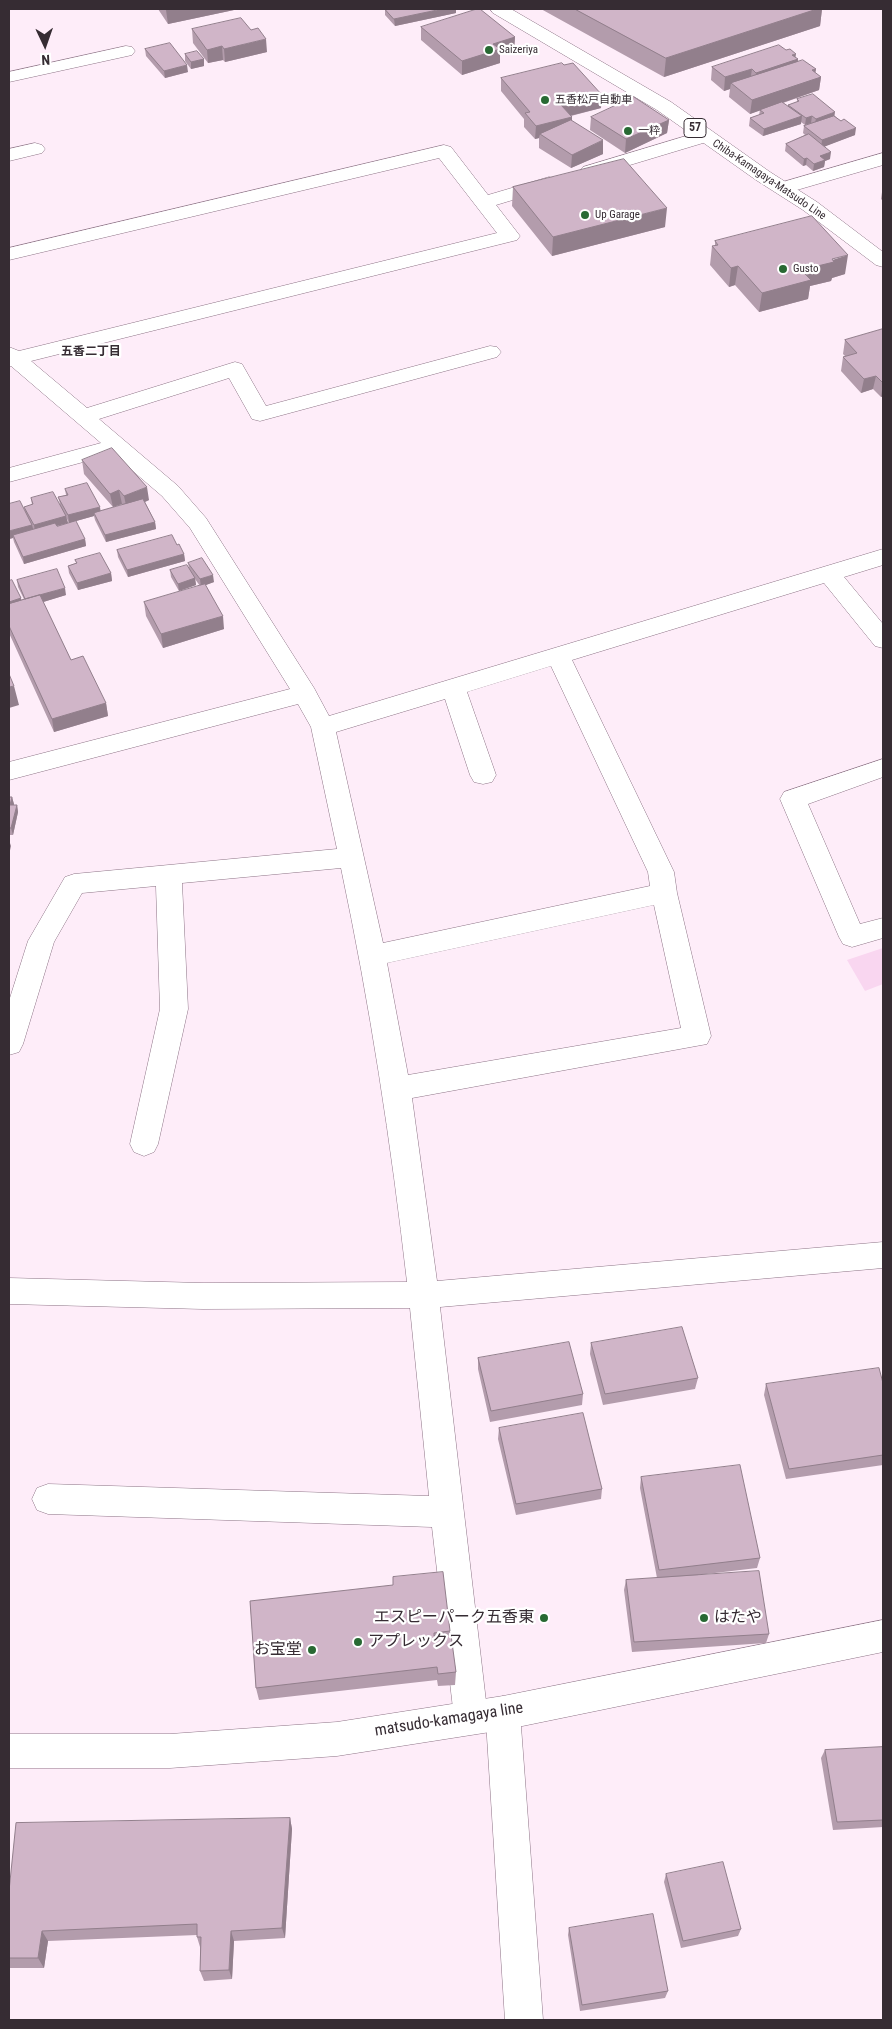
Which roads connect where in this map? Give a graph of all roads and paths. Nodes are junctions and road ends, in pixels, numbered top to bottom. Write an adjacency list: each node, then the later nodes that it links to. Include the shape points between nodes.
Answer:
1 (499, 9): 4 (street, Chiba-Kamagaya-Matsudo Line / 57, via 664,106)
2 (126, 51): 3 (street)
3 (9, 77)
4 (706, 136): 8 (street, Chiba-Kamagaya-Matsudo Line / 57); 9 (street)
5 (35, 150): 6 (street)
6 (9, 156)
7 (883, 159): 8 (street)
8 (783, 188): 11 (street, Chiba-Kamagaya-Matsudo Line / 57)
9 (486, 202): 10 (street, via 444,151); 13 (street, via 510,236)
10 (9, 254)
11 (883, 261)
12 (490, 352): 14 (street, via 260,414 235,369)
13 (11, 357): 14 (street)
14 (82, 416): 15 (street)
15 (116, 446): 16 (street); 22 (street, via 170,491 198,523)
16 (9, 475)
17 (883, 557): 18 (street)
18 (829, 574): 19 (street); 20 (street)
19 (883, 640)
20 (558, 656): 21 (street); 29 (street, via 660,872)
21 (454, 688): 23 (street); 26 (street)
22 (304, 694): 23 (street); 25 (street)
23 (323, 728): 27 (street)
24 (883, 768): 30 (street, via 793,799 852,937)
25 (9, 772)
26 (483, 775)
27 (351, 857): 28 (street); 31 (street)
28 (169, 875): 32 (street, via 74,884 42,941); 34 (street, via 174,1009)
29 (664, 893): 31 (street); 33 (street, via 697,1036)
30 (883, 928)
31 (374, 955): 33 (street)
32 (9, 1044)
33 (396, 1089): 37 (street)
34 (144, 1144)
35 (883, 1255): 37 (street)
36 (9, 1291): 37 (street, via 203,1296)
37 (423, 1295): 39 (street)
38 (48, 1499): 39 (street)
39 (447, 1512): 41 (street)
40 (883, 1636): 41 (street, matsudo-kamagaya line)
41 (487, 1715): 42 (street, matsudo-kamagaya line, via 337,1739 170,1751); 43 (street)
42 (9, 1751)
43 (524, 2020)

